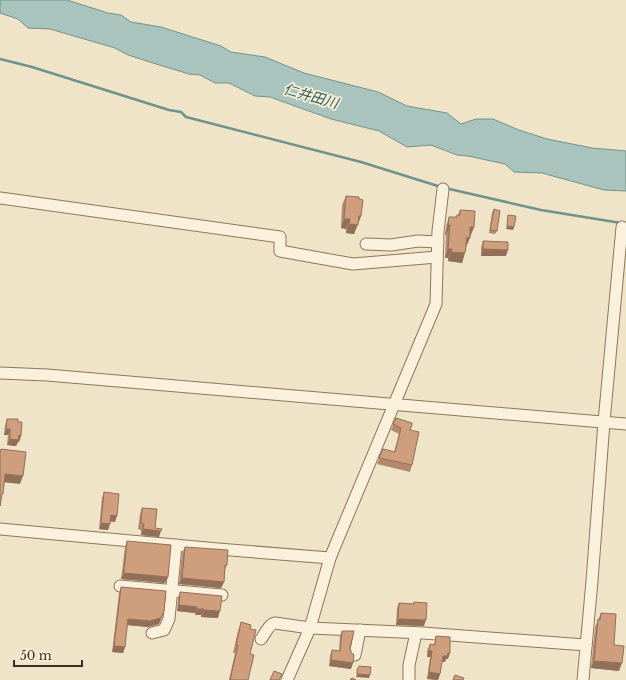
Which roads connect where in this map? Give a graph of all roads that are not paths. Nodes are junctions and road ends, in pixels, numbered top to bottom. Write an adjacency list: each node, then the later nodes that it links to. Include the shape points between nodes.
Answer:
1 (443, 189): 4 (street)
2 (0, 198): 6 (street, via 280,237 280,251 353,264)
3 (622, 227): 9 (street)
4 (438, 242): 5 (street, via 418,241 391,246); 6 (street)
5 (366, 244)
6 (437, 257): 8 (street, via 436,304)
7 (0, 373): 8 (street)
8 (394, 404): 9 (street); 13 (street)
9 (604, 422): 10 (street); 22 (street)
10 (626, 424)
11 (0, 529): 12 (street)
12 (176, 545): 13 (street); 15 (street)
13 (330, 558): 17 (street)
14 (120, 586): 15 (street)
15 (172, 590): 16 (street); 19 (street, via 166,627)
16 (222, 595)
17 (310, 628): 18 (street); 21 (street, via 273,623); 24 (street)
18 (360, 630): 20 (street); 23 (street)
19 (152, 633)
20 (416, 633): 22 (street); 25 (street, via 409,665)
21 (262, 639)
22 (586, 645): 26 (street)
23 (355, 655)
24 (287, 680)
25 (409, 680)
26 (583, 680)

